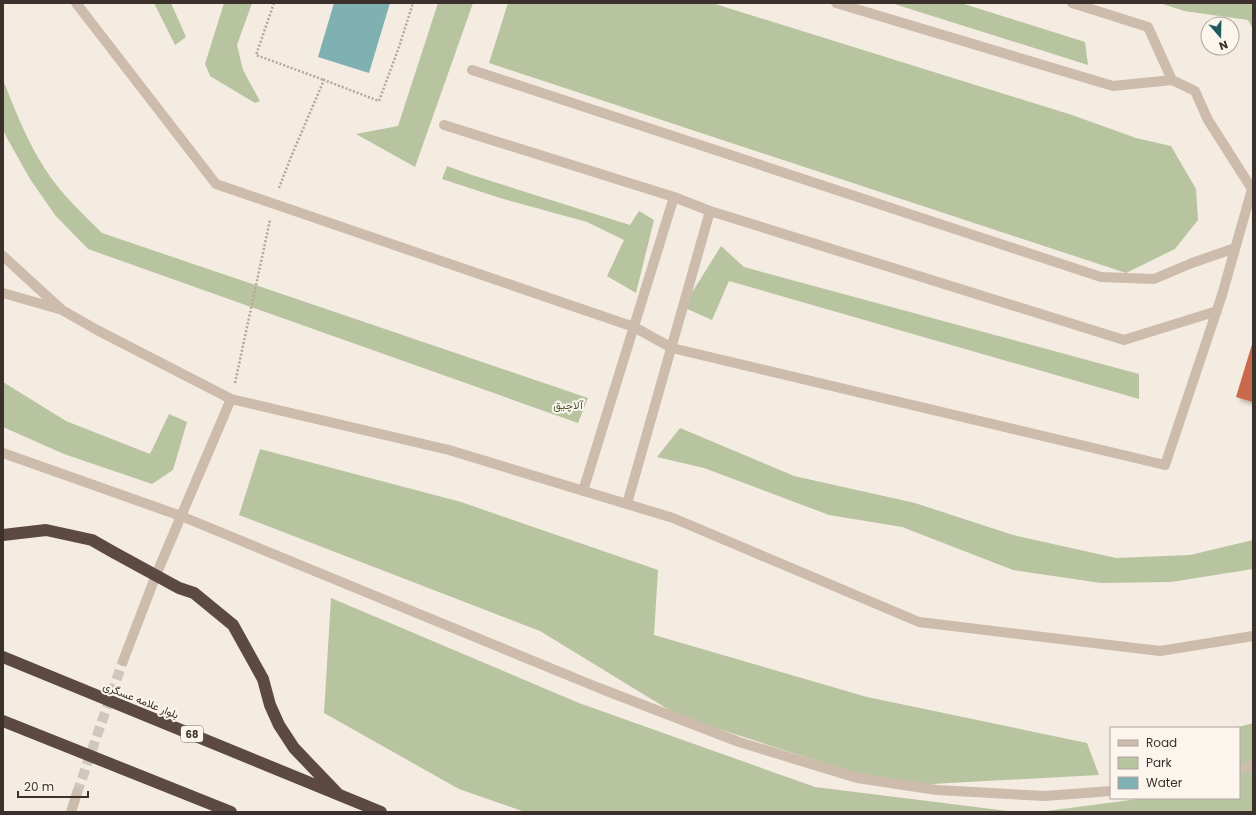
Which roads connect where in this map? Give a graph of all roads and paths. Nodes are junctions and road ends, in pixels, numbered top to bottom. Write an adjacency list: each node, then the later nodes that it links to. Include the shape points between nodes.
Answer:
1 (76, 3): 12 (street, via 216,184)
2 (274, 3): 7 (path, via 256,55)
3 (413, 3): 7 (path, via 379,101)
4 (836, 3): 8 (street, via 1113,86)
5 (1072, 3): 8 (street, via 1148,27)
6 (472, 70): 14 (street, via 1101,276 1154,279)
7 (324, 80): 12 (path)
8 (1172, 80): 10 (street, via 1195,91 1208,120)
9 (444, 125): 11 (street)
10 (1252, 189): 14 (street)
11 (674, 197): 13 (street); 19 (street)
12 (274, 203): 19 (street); 21 (path)
13 (710, 211): 18 (street, via 1124,340); 20 (street)
14 (1235, 248): 18 (street)
15 (3, 256): 17 (street)
16 (3, 293): 17 (street)
17 (62, 310): 21 (street)
18 (1217, 311): 20 (street, via 1165,465)
19 (634, 327): 20 (street); 23 (street)
20 (672, 348): 24 (street)
21 (231, 399): 23 (street, via 449,450); 25 (street)
22 (3, 453): 25 (street)
23 (583, 491): 24 (street)
24 (627, 504): 28 (street, via 673,518 919,622 1160,651)
25 (181, 516): 27 (street); 34 (street, via 599,688 739,742 857,778 937,790 1045,796)
26 (3, 535): 27 (highway, via 46,530 92,540)
27 (156, 575): 30 (street); 36 (highway, via 194,593 233,625 263,678 270,705 279,725 294,748)
28 (1253, 636)
29 (3, 657): 36 (highway, بلوار علامه عسگری / 68)
30 (123, 661)
31 (3, 721): 38 (highway)
32 (1253, 766): 33 (street)
33 (1240, 769)
34 (1110, 791)
35 (77, 793): 37 (street)
36 (338, 794): 39 (highway, بلوار علامه عسگری / 68)
37 (71, 812)
38 (231, 812)
39 (381, 812)

